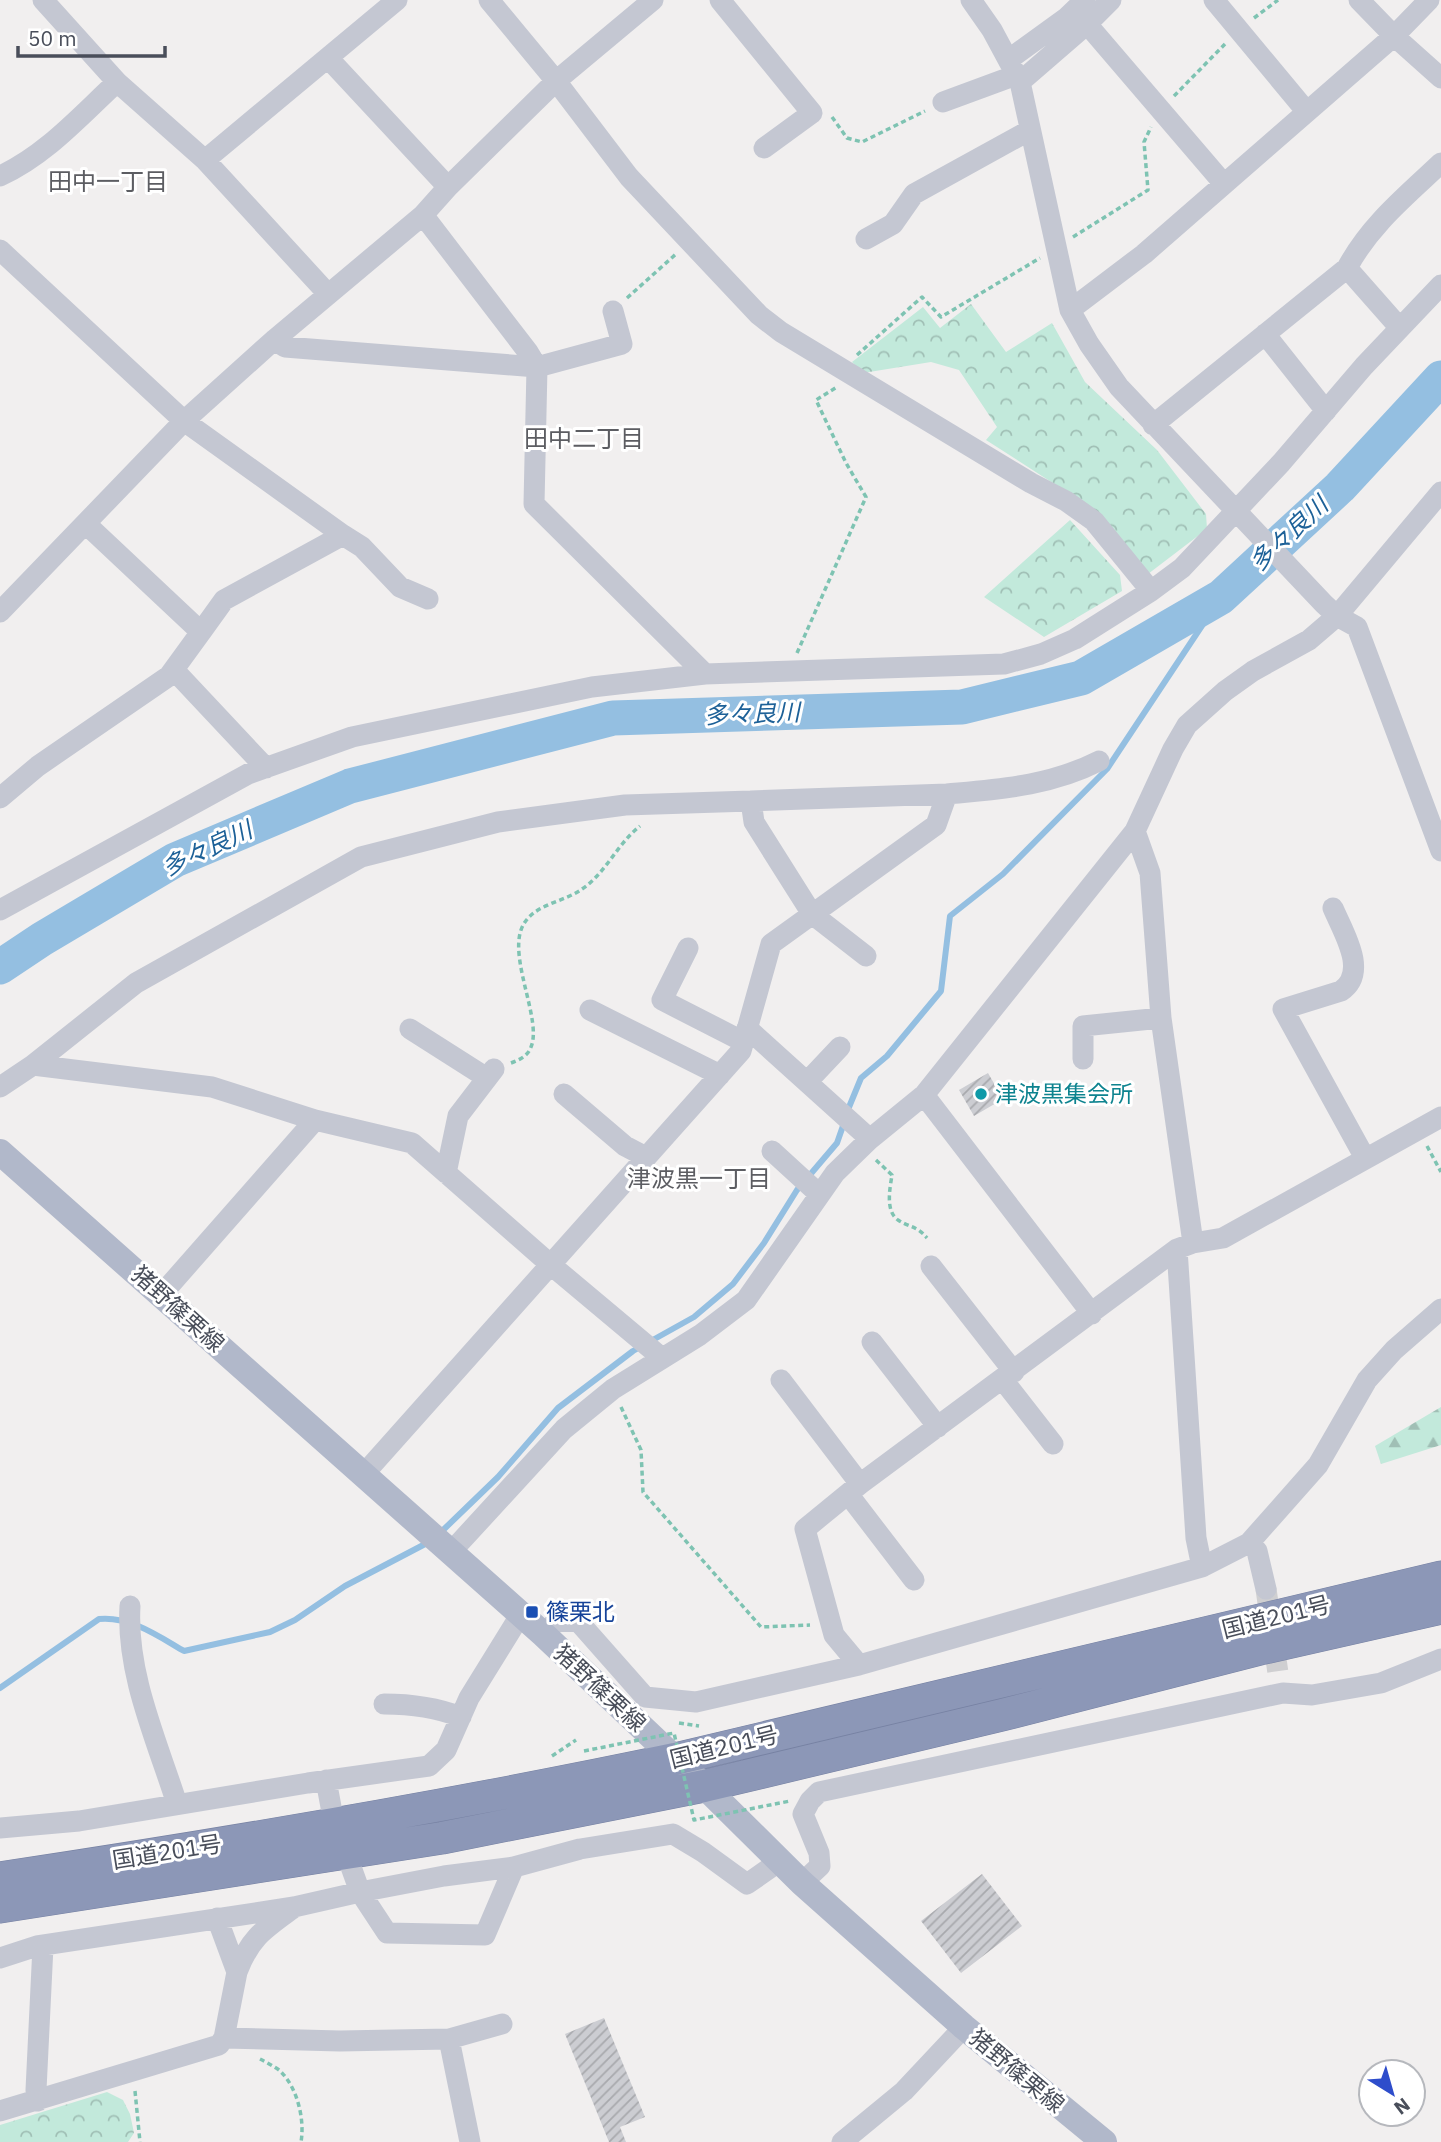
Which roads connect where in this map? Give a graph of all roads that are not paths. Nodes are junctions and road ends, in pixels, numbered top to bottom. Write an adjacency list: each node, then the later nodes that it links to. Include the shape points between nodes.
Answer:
1 (43, 0): 18 (street)
2 (397, 0): 14 (street)
3 (489, 0): 17 (street)
4 (653, 0): 17 (street)
5 (720, 0): 22 (street, via 812,113)
6 (971, 0): 15 (street)
7 (1085, 0): 15 (street)
8 (1111, 0): 12 (street)
9 (1214, 0): 20 (street)
10 (1359, 0): 13 (street)
11 (1429, 0): 13 (street)
12 (1087, 24): 15 (street); 26 (street)
13 (1394, 36): 16 (street); 20 (street)
14 (328, 58): 23 (street); 27 (street)
15 (1014, 72): 19 (street); 21 (street)
16 (1441, 78)
17 (556, 81): 27 (street); 47 (street, via 629,177 759,314 781,332 1066,501 1094,521)
18 (117, 82): 23 (street); 25 (street, via 61,135)
19 (943, 103)
20 (1307, 112): 26 (street)
21 (1030, 130): 29 (street, via 915,194 893,224); 34 (street)
22 (764, 148)
23 (205, 160): 33 (street)
24 (1441, 163): 31 (street, via 1384,216 1360,244)
25 (0, 176)
26 (1224, 184): 34 (street, via 1144,254)
27 (448, 187): 28 (street)
28 (423, 215): 33 (street); 39 (street)
29 (866, 239)
30 (0, 250): 41 (street)
31 (1348, 268): 36 (street); 37 (street)
32 (1441, 285): 36 (street)
33 (328, 294): 38 (street)
34 (1070, 310): 42 (street, via 1119,387)
35 (613, 311): 39 (street, via 622,344)
36 (1399, 327): 40 (street)
37 (1265, 334): 40 (street); 42 (street)
38 (274, 340): 39 (street, via 285,346); 41 (street)
39 (537, 368): 53 (street, via 534,504)
40 (1326, 411): 44 (street)
41 (184, 421): 45 (street); 46 (street)
42 (1153, 425): 44 (street)
43 (1439, 504): 49 (street)
44 (1242, 516): 47 (street); 49 (street)
45 (86, 524): 50 (street); 51 (street)
46 (343, 535): 48 (street, via 362,547 400,587); 51 (street, via 224,600)
47 (1151, 591): 53 (street, via 1075,639 1004,664)
48 (428, 599)
49 (1331, 610): 59 (street, via 1309,640 1253,671 1187,725); 60 (street, via 1357,627)
50 (0, 612)
51 (201, 632): 52 (street)
52 (174, 670): 55 (street); 57 (street)
53 (705, 674): 55 (street, via 592,687 447,716 352,737)
54 (1099, 761): 56 (street, via 1020,788)
55 (266, 768): 62 (street)
56 (947, 793): 58 (street); 63 (street, via 936,825)
57 (0, 798)
58 (751, 801): 63 (street, via 754,821); 72 (street, via 625,805 498,822 361,858 136,983)
59 (1135, 831): 67 (street, via 1150,873); 77 (street)
60 (1441, 851)
61 (1333, 908): 84 (street, via 1354,960 1354,978 1341,991 1283,1009)
62 (0, 910)
63 (812, 914): 65 (street); 69 (street, via 771,944)
64 (688, 948): 69 (street, via 662,1000)
65 (866, 956)
66 (590, 1010): 73 (street)
67 (1161, 1018): 71 (street, via 1083,1027); 87 (street)
68 (410, 1028): 85 (street, via 491,1073 458,1116)
69 (746, 1035): 73 (street, via 741,1051); 74 (street)
70 (840, 1047): 74 (street)
71 (1083, 1059)
72 (33, 1065): 75 (street); 79 (street, via 212,1087)
73 (720, 1075): 83 (street)
74 (807, 1082): 80 (street)
75 (0, 1087)
76 (565, 1094): 83 (street, via 625,1146)
77 (924, 1095): 80 (street); 92 (street)
78 (1441, 1117): 84 (street)
79 (315, 1120): 85 (street, via 412,1143); 90 (street)
80 (866, 1142): 86 (street)
81 (0, 1152): 90 (main road, 猪野篠栗線)
82 (772, 1152): 86 (street)
83 (646, 1157): 88 (street)
84 (1365, 1158): 87 (street, via 1223,1238)
85 (446, 1173): 88 (street)
86 (819, 1194): 94 (street, via 746,1300)
87 (1185, 1246): 92 (street); 103 (street, via 1196,1538)
88 (551, 1265): 94 (street); 99 (street)
89 (931, 1266): 95 (street)
90 (162, 1294): 99 (main road, 猪野篠栗線)
91 (1441, 1309): 101 (street, via 1367,1380 1318,1465)
92 (1092, 1314): 95 (street)
93 (872, 1342): 97 (street)
94 (662, 1358): 102 (street, via 613,1389 564,1429)
95 (1008, 1376): 97 (street); 98 (street)
96 (781, 1380): 100 (street)
97 (938, 1427): 100 (street)
98 (1053, 1444)
99 (363, 1475): 102 (main road, 猪野篠栗線)
100 (854, 1489): 105 (street); 112 (street, via 805,1529 834,1635)
101 (1249, 1543): 103 (street); 106 (street, via 1257,1551)
102 (452, 1552): 109 (main road, 猪野篠栗線)
103 (1202, 1567): 112 (street)
104 (1441, 1577): 115 (highway, 国道201号)
105 (914, 1580)
106 (1266, 1589)
107 (130, 1606): 118 (street, via 128,1630 142,1697)
108 (1441, 1608): 117 (highway, 国道201号)
109 (521, 1614): 110 (main road, 猪野篠栗線); 114 (street)
110 (543, 1634): 112 (street, via 556,1622 577,1620 645,1697 696,1702); 115 (main road, 猪野篠栗線)
111 (1441, 1659): 125 (street, via 1381,1683 1312,1695 1280,1683 819,1793 803,1814 820,1866)
112 (859, 1665)
113 (384, 1704): 114 (street, via 412,1704)
114 (461, 1717): 116 (street, via 446,1750 429,1766)
115 (675, 1759): 117 (main road, 猪野篠栗線); 119 (highway, 国道201号)
116 (326, 1780): 118 (street); 119 (street)
117 (704, 1786): 121 (highway, 国道201号); 122 (main road, 猪野篠栗線)
118 (177, 1804): 120 (street, via 79,1821)
119 (334, 1823): 124 (highway, 国道201号)
120 (0, 1828)
121 (346, 1853): 126 (street); 127 (highway, 国道201号)
122 (780, 1861): 123 (street, via 747,1884 673,1834 580,1849); 125 (main road, 猪野篠栗線)
123 (514, 1867): 126 (street); 126 (street, via 485,1935 387,1933)
124 (0, 1878)
125 (802, 1883): 134 (main road, 猪野篠栗線)
126 (360, 1892): 128 (street)
127 (0, 1907)
128 (294, 1907): 129 (street); 132 (street, via 246,1949)
129 (217, 1918): 130 (street); 132 (street)
130 (43, 1945): 131 (street); 137 (street)
131 (0, 1958)
132 (237, 1972): 136 (street)
133 (502, 2024): 135 (street)
134 (964, 2027): 140 (street, via 904,2091); 141 (main road, 猪野篠栗線)
135 (449, 2039): 136 (street); 139 (street)
136 (222, 2041): 137 (street)
137 (38, 2101): 138 (street)
138 (0, 2112)
139 (470, 2142)
140 (842, 2142)
141 (1104, 2142)

